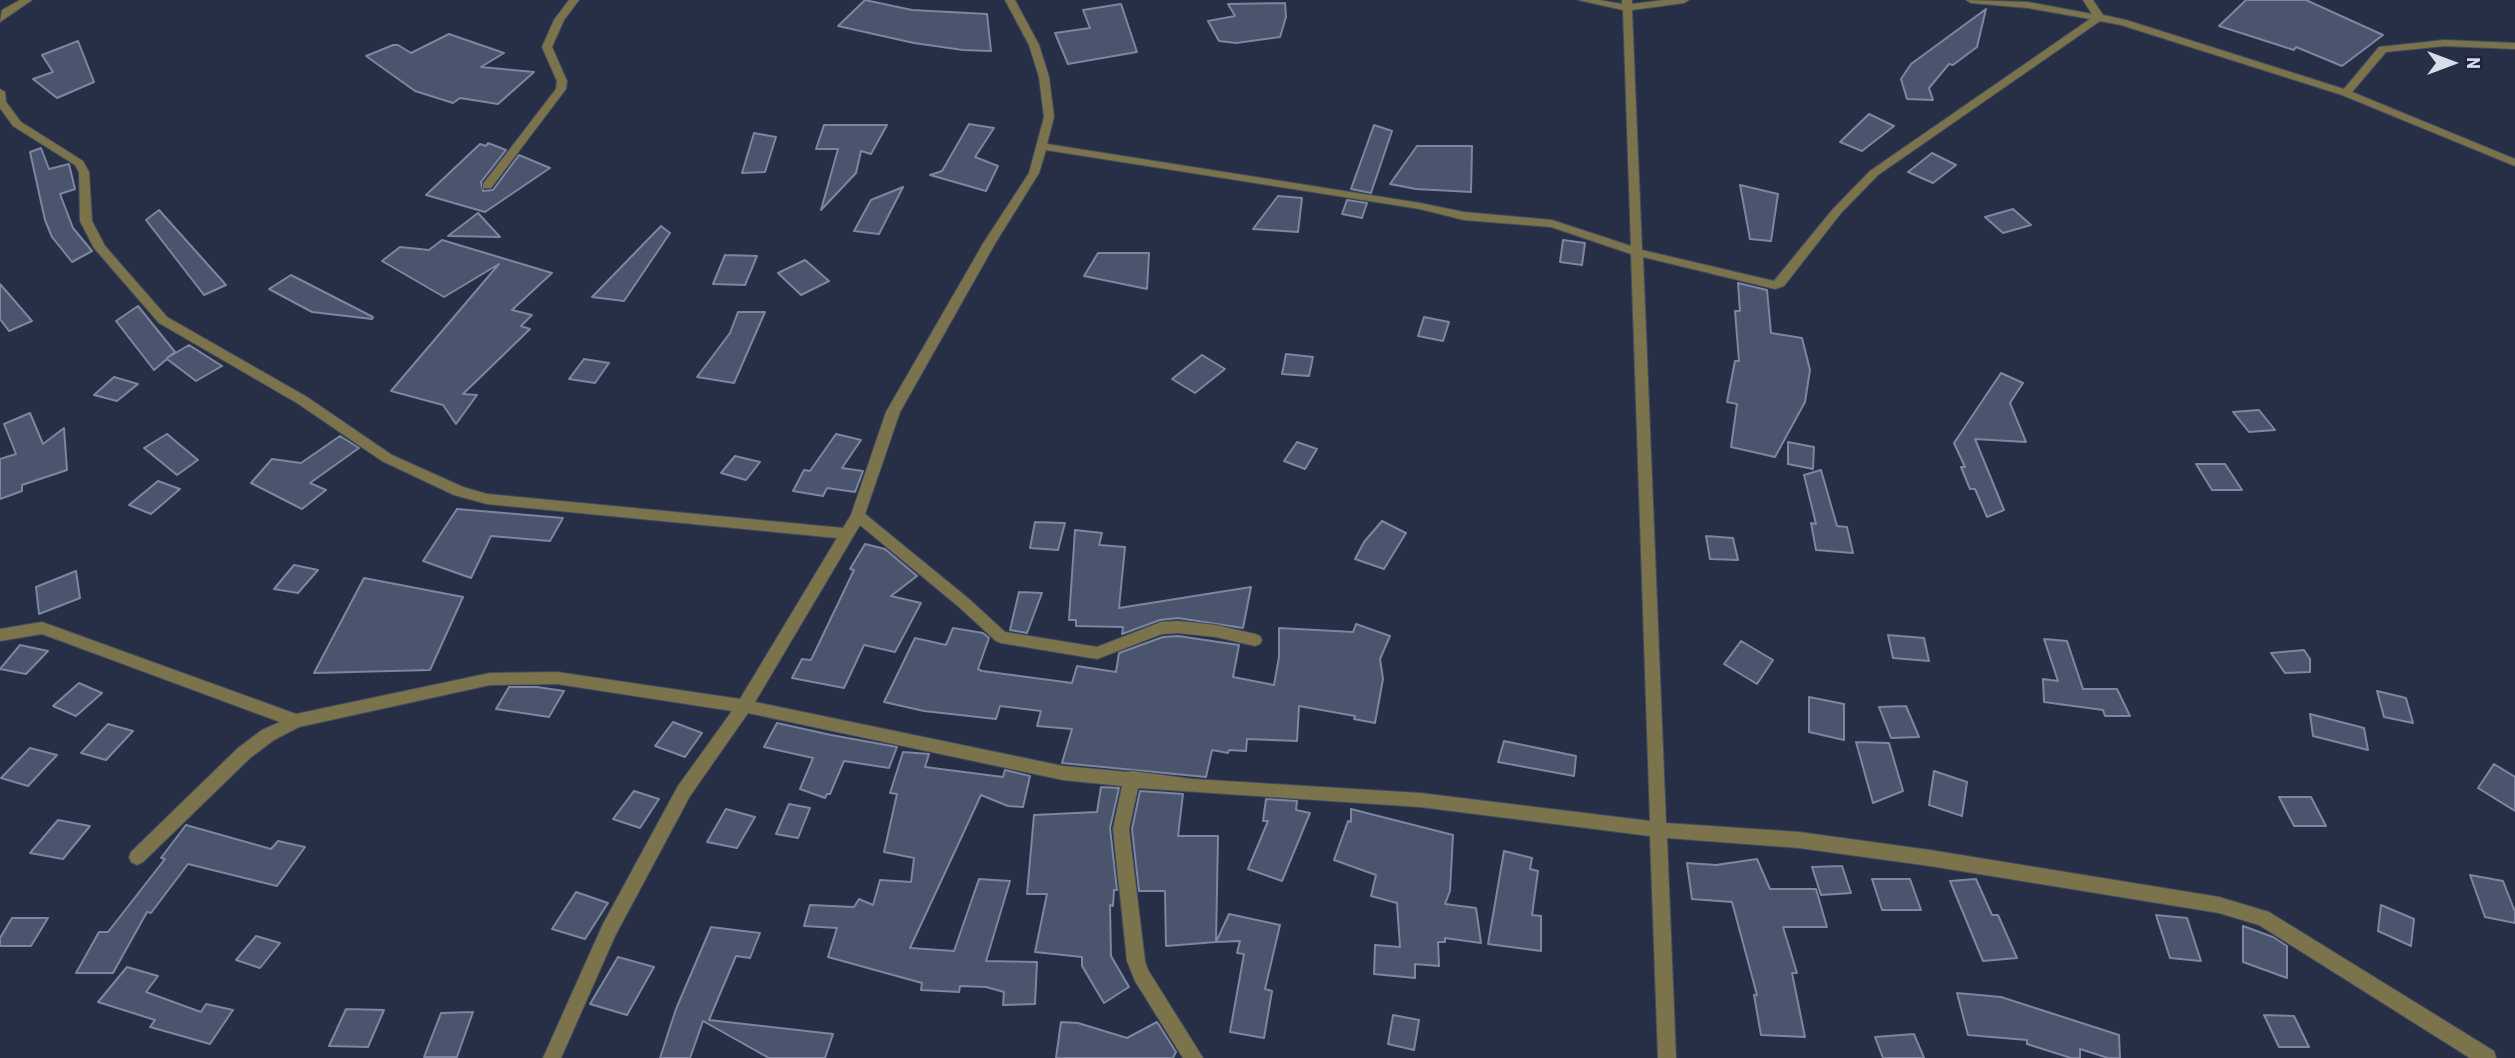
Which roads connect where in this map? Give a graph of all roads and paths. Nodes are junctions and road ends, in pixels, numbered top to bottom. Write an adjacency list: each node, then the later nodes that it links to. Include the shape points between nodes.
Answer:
1 (27, 0): 9 (street)
2 (574, 0): 16 (street, via 547,47 561,89)
3 (1010, 0): 14 (street, via 1034,45 1044,77 1049,117)
4 (1583, 0): 8 (street)
5 (1684, 0): 8 (street)
6 (1971, 0): 10 (street)
7 (2088, 0): 10 (street)
8 (1627, 4): 17 (street)
9 (2, 13)
10 (2099, 17): 13 (street); 17 (street, via 1874,173 1780,283 1769,285)
11 (2515, 46): 13 (street, via 2444,43 2383,49)
12 (0, 92): 19 (street, via 1,102 17,124 79,163 84,172 86,221 100,248 163,320 302,400 387,458 487,499)
13 (2346, 93): 15 (street)
14 (1041, 146): 17 (street, via 1464,216 1552,224); 18 (street, via 1034,173 893,412)
15 (2515, 163)
16 (487, 186)
17 (1636, 252): 25 (street)
18 (858, 516): 19 (street); 21 (street, via 1001,637 1097,653 1161,628 1216,631)
19 (847, 534): 22 (street)
20 (0, 635): 23 (street, via 42,628)
21 (1255, 640)
22 (744, 706): 23 (street, via 557,677 490,679); 24 (street, via 1050,771); 27 (street, via 684,791 610,930)
23 (296, 721): 26 (street, via 244,753)
24 (1132, 779): 25 (street, via 1420,800); 28 (street, via 1121,829 1136,961 1140,975)
25 (1660, 830): 29 (street); 30 (street, via 1799,840 2219,905 2263,918)
26 (138, 857)
27 (552, 1058)
28 (1194, 1058)
29 (1667, 1058)
30 (2487, 1058)

